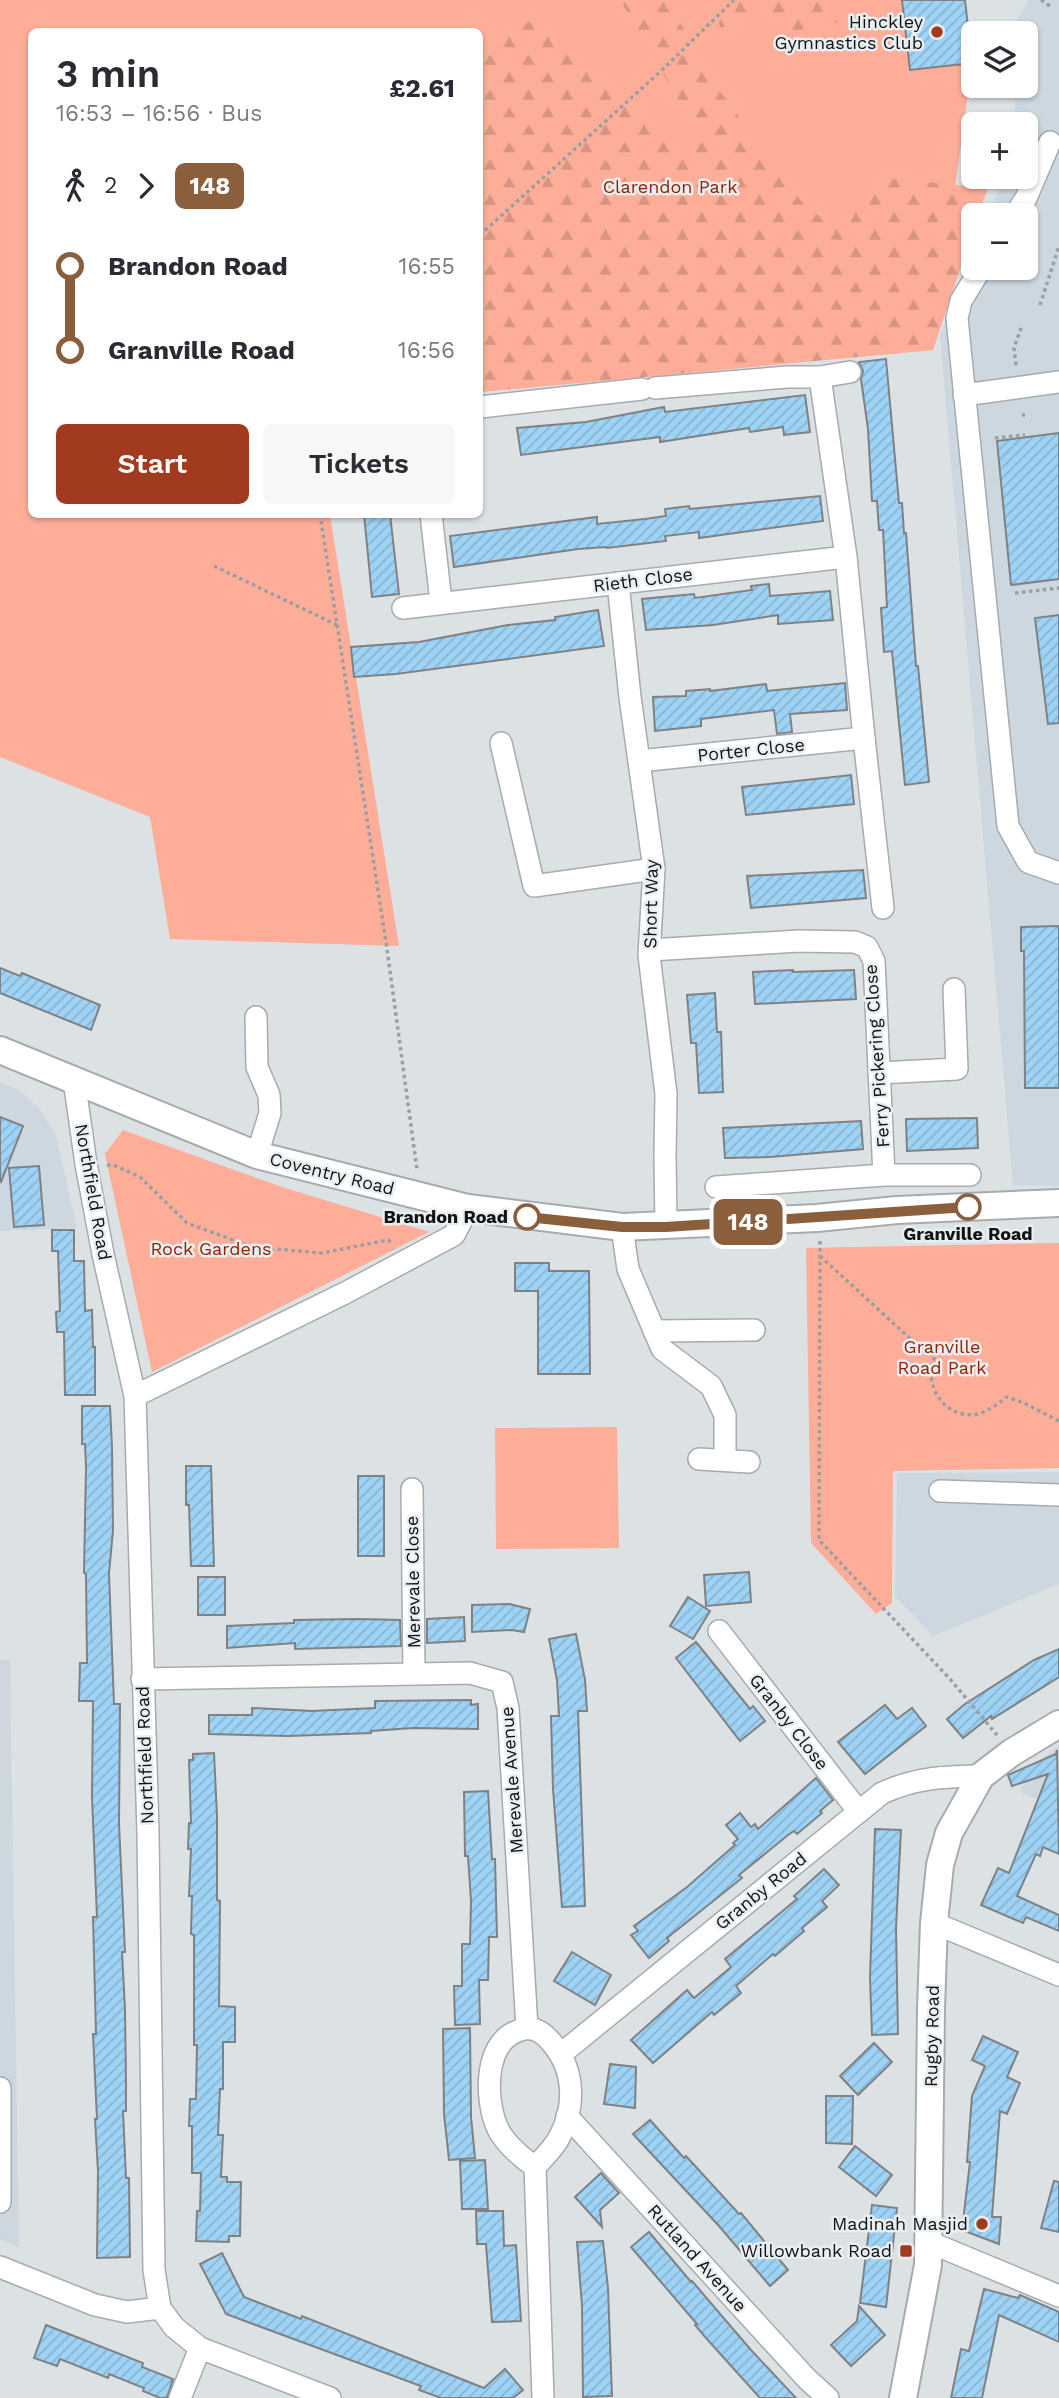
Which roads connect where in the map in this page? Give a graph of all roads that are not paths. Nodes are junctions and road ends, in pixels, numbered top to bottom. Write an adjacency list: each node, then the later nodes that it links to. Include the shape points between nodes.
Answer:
1 (1050, 142): 2 (street)
2 (1022, 203)
3 (974, 280): 7 (street, via 961,300 957,318)
4 (850, 372): 5 (street)
5 (820, 377): 8 (street); 10 (street)
6 (1059, 383): 7 (street)
7 (964, 395): 18 (street, via 1008,826 1028,862)
8 (483, 407)
9 (431, 518): 12 (street)
10 (846, 557): 11 (street, Rieth Close); 14 (street)
11 (618, 583): 12 (street, Rieth Close); 16 (street, Short Way)
12 (441, 602): 13 (street, Rieth Close)
13 (403, 608)
14 (864, 738): 16 (street, Porter Close); 19 (street)
15 (501, 743): 17 (street, via 534,886)
16 (639, 761): 17 (street, Short Way)
17 (654, 869): 20 (street, Short Way)
18 (1059, 873)
19 (883, 908)
20 (650, 950): 24 (street, Ferry Pickering Close, via 799,940 855,942 867,947 874,961); 33 (street, Short Way, via 667,1094)
21 (954, 989): 24 (street, via 957,1069)
22 (256, 1017): 26 (street, via 257,1067 269,1095 270,1113)
23 (0, 1050): 25 (main road, Coventry Road)
24 (879, 1073): 28 (street, Ferry Pickering Close)
25 (74, 1080): 26 (main road, Coventry Road); 36 (street, Northfield Road, via 103,1254)
26 (257, 1155): 31 (main road, Coventry Road)
27 (970, 1174): 28 (street)
28 (884, 1175): 29 (street)
29 (716, 1187)
30 (1059, 1203): 33 (main road, Coventry Road)
31 (468, 1208): 32 (main road, Coventry Road); 36 (street, via 454,1235)
32 (622, 1227): 33 (main road, Coventry Road); 35 (street, via 628,1269)
33 (666, 1227)
34 (754, 1330): 35 (street)
35 (654, 1331): 38 (street, via 662,1349 711,1386 725,1415)
36 (135, 1396): 45 (street, Northfield Road)
37 (699, 1459): 38 (street)
38 (726, 1459): 39 (street)
39 (749, 1462)
40 (412, 1489): 44 (street, Merevale Close)
41 (940, 1491): 42 (street)
42 (1059, 1495)
43 (719, 1631): 48 (street, Granby Close)
44 (414, 1674): 45 (street, Merevale Avenue); 51 (street, Merevale Avenue, via 470,1673 502,1682 508,1709)
45 (142, 1679): 60 (street, Northfield Road, via 154,2270)
46 (1059, 1724): 47 (main road, Rugby Road)
47 (981, 1776): 48 (street, Granby Road, via 906,1783 882,1793); 49 (main road, Rugby Road, via 949,1833 940,1864)
48 (859, 1812): 52 (street, Granby Road)
49 (934, 1923): 50 (street); 57 (main road, Rugby Road)
50 (1059, 1975)
51 (527, 2028): 52 (street, via 543,2033); 55 (street, via 509,2035 495,2054 490,2102 499,2130)
52 (561, 2054): 54 (street, via 571,2094)
53 (0, 2088): 56 (street)
54 (567, 2116): 55 (street, via 558,2139); 65 (street, Rutland Avenue)
55 (535, 2167): 64 (street)
56 (0, 2202)
57 (929, 2242): 59 (street); 66 (main road, Rugby Road)
58 (0, 2267): 60 (street, via 95,2305 127,2312)
59 (1059, 2296)
60 (160, 2308): 61 (street, via 174,2328)
61 (200, 2348): 62 (street); 63 (street)
62 (180, 2398)
63 (330, 2398)
64 (543, 2398)
65 (828, 2398)
66 (903, 2398)

